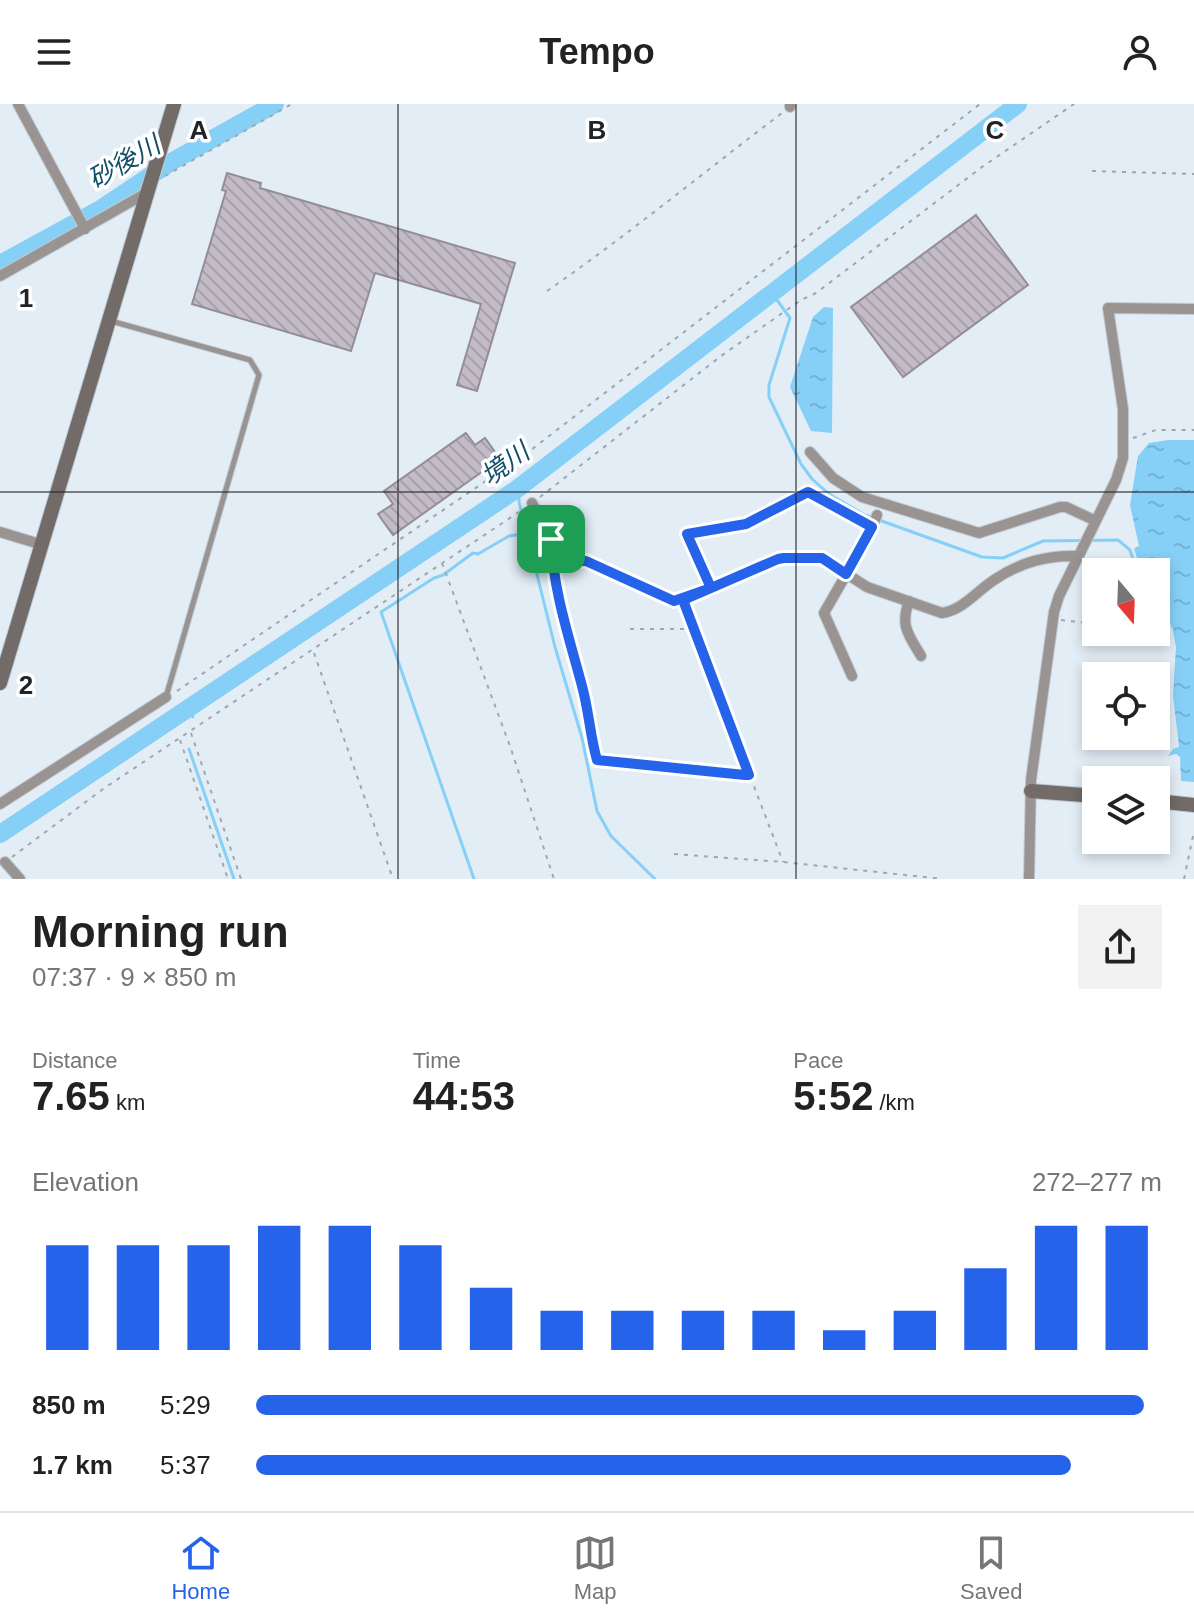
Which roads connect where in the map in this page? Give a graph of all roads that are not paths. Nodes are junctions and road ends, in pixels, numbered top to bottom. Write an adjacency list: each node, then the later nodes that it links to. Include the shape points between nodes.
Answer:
1 (18, 104): 4 (street)
2 (174, 104): 3 (street)
3 (153, 185): 4 (street); 7 (street)
4 (84, 226): 5 (street)
5 (0, 276)
6 (1194, 309): 11 (street, via 1108,308 1125,443 1116,480)
7 (110, 320): 14 (street); 22 (lane, via 250,360 259,375)
8 (810, 452): 11 (street, via 833,478 862,497 979,533 1060,507)
9 (532, 503): 17 (street, via 551,539 571,561 586,561 674,601)
10 (877, 515): 12 (street)
11 (1096, 521): 15 (street)
12 (872, 527): 16 (street); 17 (street, via 808,492 746,524 687,534)
13 (0, 532): 14 (street)
14 (43, 545): 21 (street)
15 (1078, 556): 18 (street, via 1039,558 995,579 953,612); 23 (street, via 1053,619)
16 (846, 574): 17 (street, via 822,558 784,558); 18 (street); 20 (street, via 824,613)
17 (711, 588)
18 (909, 601): 19 (street, via 903,616)
19 (921, 656)
20 (852, 676)
21 (0, 683)
22 (166, 697): 26 (street)
23 (1031, 791): 24 (street); 30 (street)
24 (1082, 795)
25 (1170, 802): 27 (street)
26 (0, 804)
27 (1194, 805)
28 (5, 862): 29 (street)
29 (20, 879)
30 (1029, 879)

